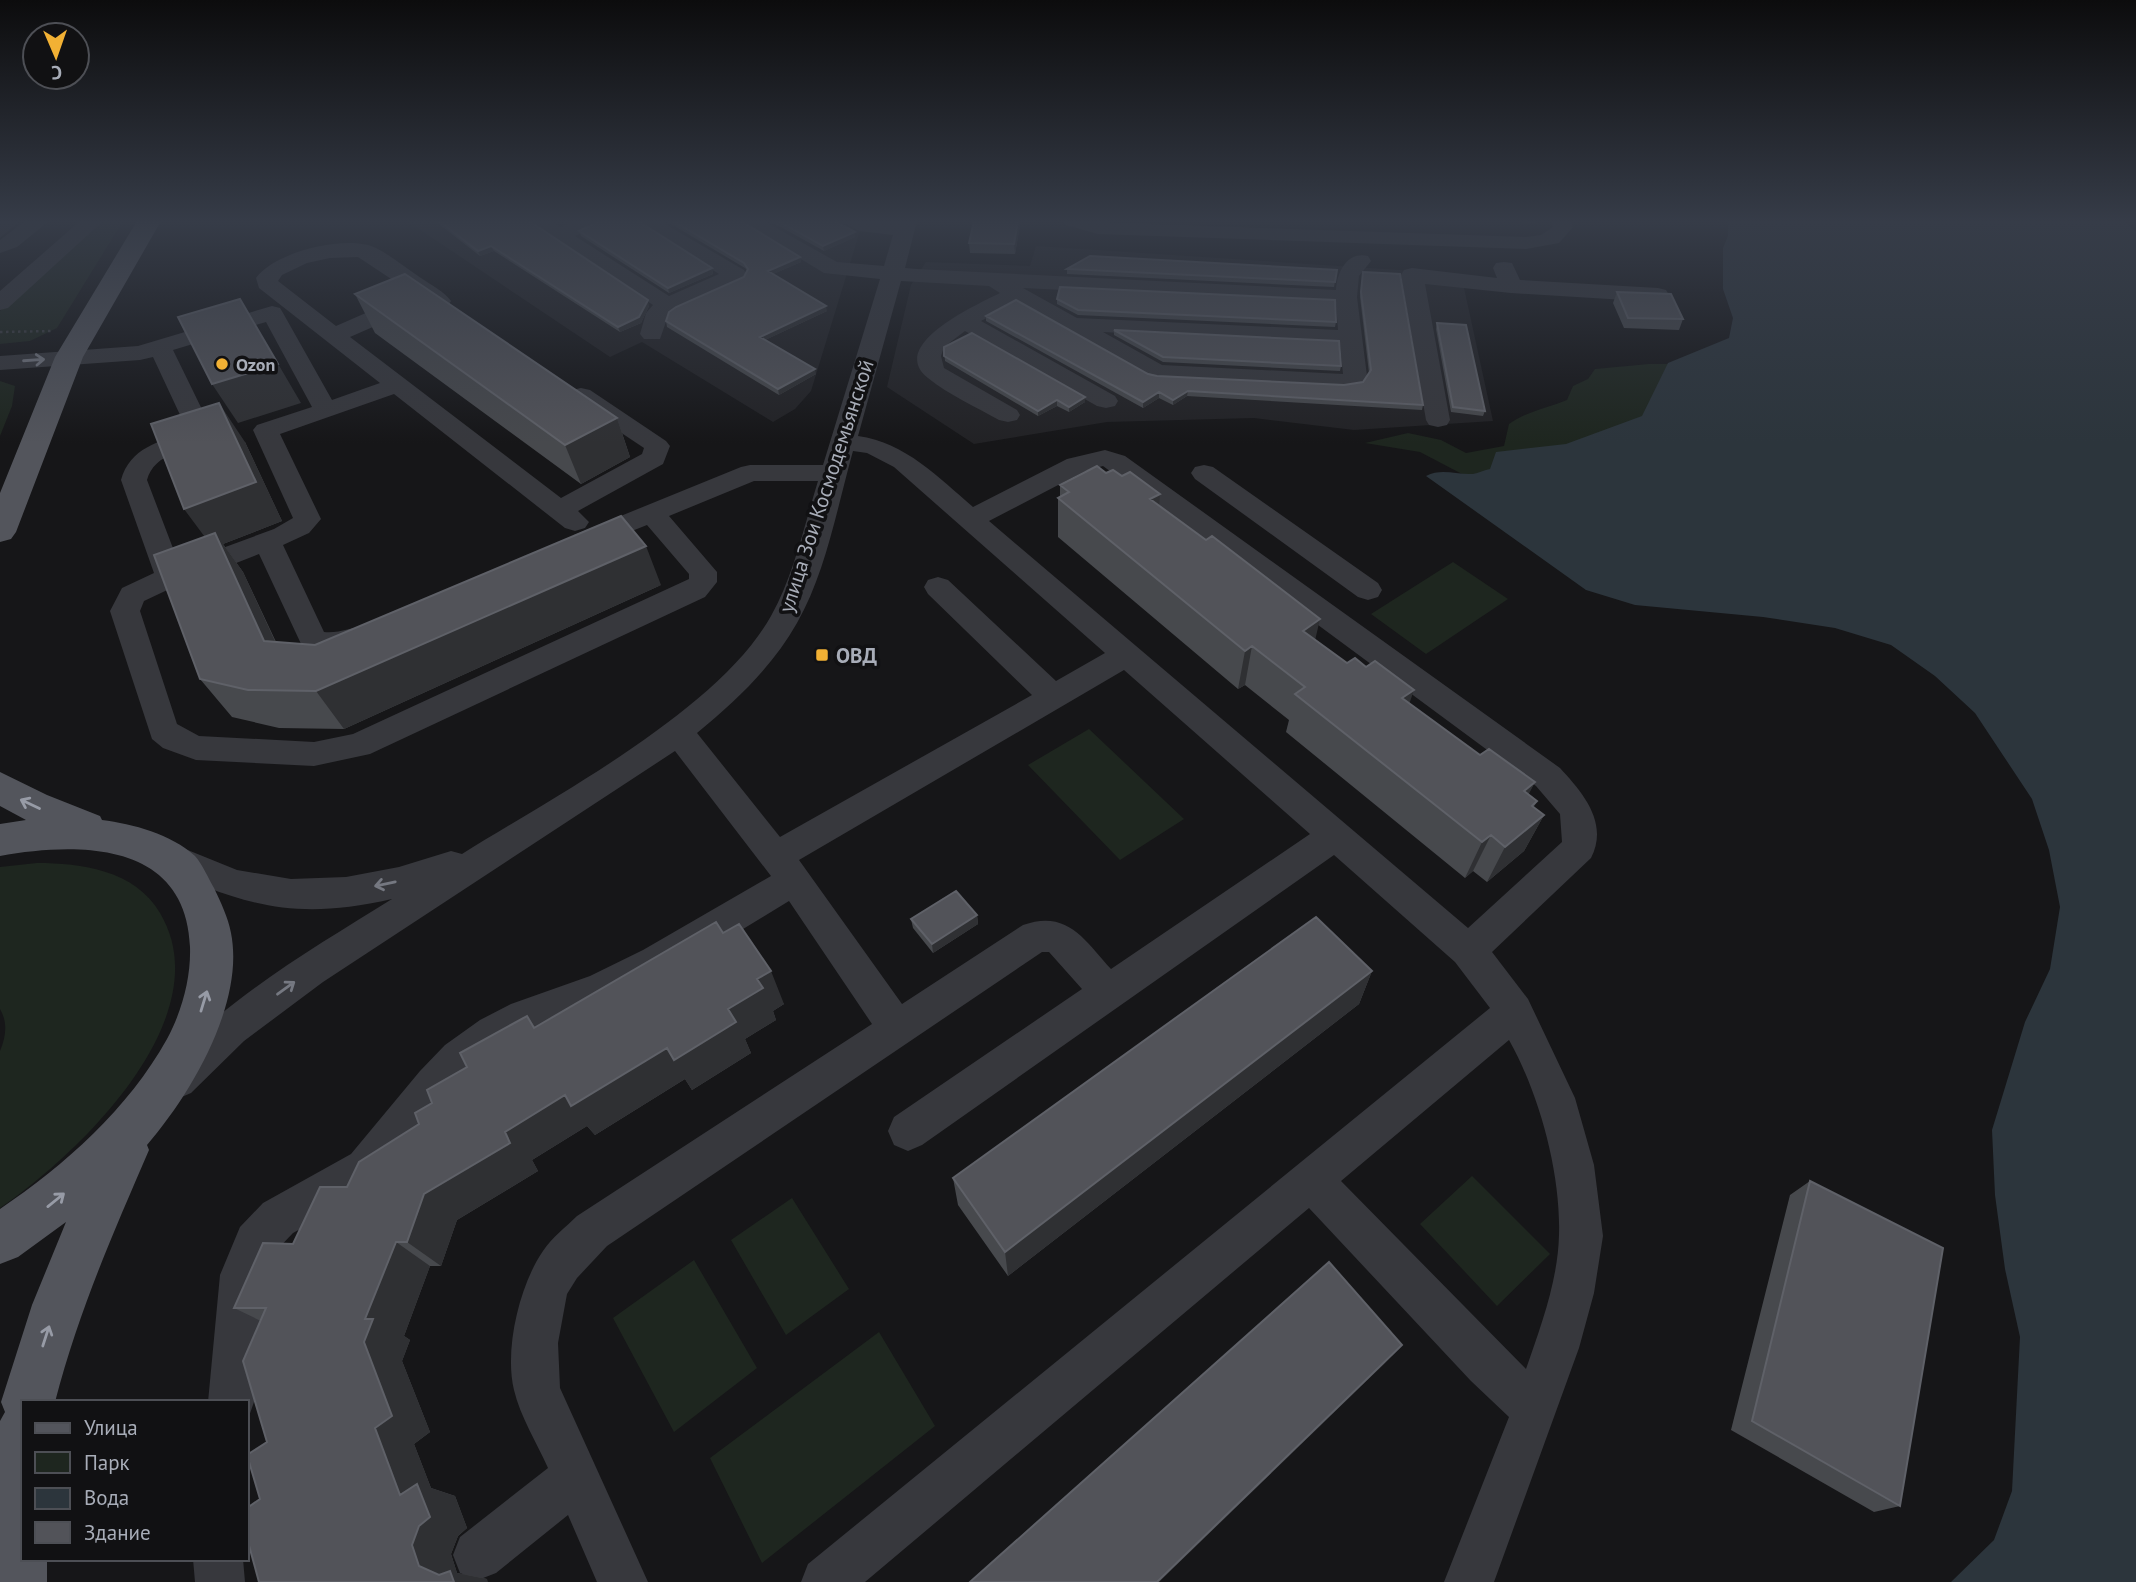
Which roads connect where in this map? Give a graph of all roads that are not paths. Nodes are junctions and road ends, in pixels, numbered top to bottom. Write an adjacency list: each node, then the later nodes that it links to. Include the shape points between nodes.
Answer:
1 (106, 295): 22 (main road)
2 (275, 295): 14 (street)
3 (428, 295): 19 (street)
4 (431, 295): 15 (street)
5 (652, 295): 13 (street)
6 (691, 295): 13 (street)
7 (887, 295): 31 (street, улица Зои Космодемьянской)
8 (1013, 295): 16 (street)
9 (1017, 295): 17 (street)
10 (1301, 295): 12 (street)
11 (1416, 295): 29 (street)
12 (1346, 297): 20 (street)
13 (668, 305): 18 (street, via 657,313)
14 (284, 309): 19 (street); 21 (street); 27 (street)
15 (464, 317)
16 (964, 321): 26 (street); 28 (street, via 931,348 929,364)
17 (1072, 324): 20 (street); 20 (street, via 1157,372 1352,380)
18 (652, 334)
19 (334, 335): 24 (street)
20 (1351, 338)
21 (161, 349): 22 (street); 30 (street)
22 (69, 357): 23 (street, one-way to 22); 37 (main road)
23 (0, 362)
24 (397, 385): 27 (street); 34 (street)
25 (566, 385): 34 (street, via 657,446 654,458)
26 (1106, 401)
27 (326, 411): 30 (street)
28 (1008, 415)
29 (1438, 420)
30 (234, 433): 39 (street, via 307,519 303,526); 41 (street, via 155,453 135,470 134,481)
31 (844, 442): 32 (street, улица Зои Космодемьянской); 36 (street, via 873,446 903,461)
32 (834, 473): 35 (street, via 750,474); 47 (street, улица Зои Космодемьянской, via 790,606 776,633 737,681)
33 (1204, 473): 43 (street)
34 (559, 509): 38 (street)
35 (652, 513): 38 (street); 41 (street, via 703,572 703,582 695,590 359,745 325,753 196,748 163,730 125,611 132,595)
36 (970, 520): 45 (street); 54 (street, via 1076,465 1105,458 1116,462 1548,777 1576,807 1582,828 1579,848)
37 (0, 532)
38 (593, 537): 40 (street)
39 (267, 541): 41 (street); 44 (street, via 313,639 326,645 347,642)
40 (556, 553)
41 (170, 577)
42 (937, 587): 46 (street)
43 (1368, 590)
44 (384, 627)
45 (1125, 656): 46 (street); 49 (street)
46 (1054, 697): 53 (street)
47 (677, 731): 50 (street, улица Зои Космодемьянской, via 596,789); 53 (street)
48 (0, 786): 52 (main road, one-way to 48, via 33,806)
49 (1336, 835): 54 (street); 55 (street)
50 (518, 836): 52 (street, one-way to 52, via 448,866 334,895 286,895 235,884); 58 (street, one-way to 50, via 230,1030 271,998)
51 (0, 840): 52 (main road, via 64,832)
52 (127, 842): 58 (main road, one-way to 52, via 189,1041 206,1000 212,965 210,931 199,899 179,867)
53 (785, 868): 57 (street); 63 (street, via 656,962 494,1032 434,1084 366,1169 278,1218 256,1242 242,1275)
54 (1468, 951): 56 (street)
55 (1109, 993): 57 (street, via 1058,937 1036,936); 59 (street)
56 (1515, 1011): 60 (street); 64 (street, via 1559,1108 1575,1177 1581,1233 1561,1335)
57 (896, 1027): 66 (street, via 592,1231 557,1268 541,1309 533,1360 537,1390)
58 (143, 1114): 61 (main road, one-way to 58, via 81,1179); 62 (main road, one-way to 58, via 62,1288)
59 (908, 1131)
60 (1310, 1179): 64 (street, via 1487,1365); 72 (street)
61 (0, 1239)
62 (28, 1400)
63 (231, 1400)
64 (1535, 1409): 73 (street)
65 (21, 1444): 69 (main road, via 16,1475)
66 (577, 1476): 67 (street); 71 (street)
67 (478, 1555)
68 (218, 1561): 70 (street)
69 (18, 1582)
70 (220, 1582)
71 (623, 1582)
72 (826, 1582)
73 (1469, 1582)

